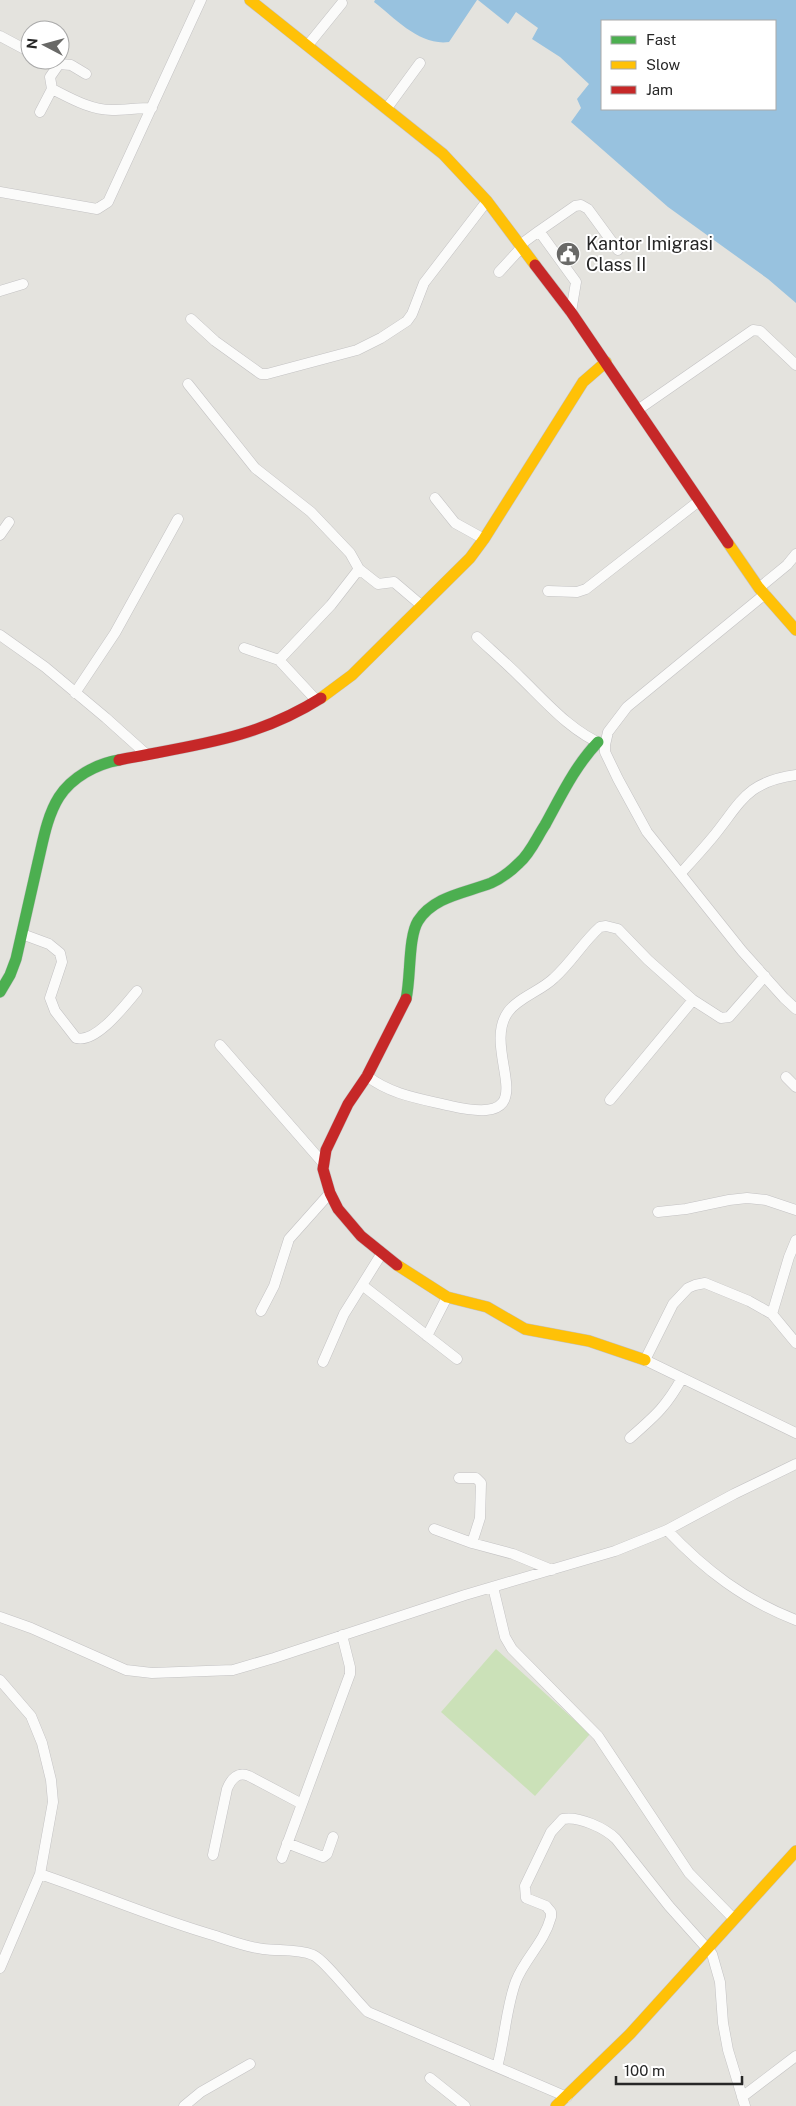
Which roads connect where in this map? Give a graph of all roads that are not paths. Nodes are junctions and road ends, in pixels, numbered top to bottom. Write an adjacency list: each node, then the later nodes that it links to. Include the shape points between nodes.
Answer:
1 (201, 0): 12 (street)
2 (250, 0): 5 (main road)
3 (342, 3): 5 (street)
4 (0, 36): 6 (street)
5 (308, 46): 13 (main road)
6 (20, 47)
7 (420, 63): 13 (street)
8 (70, 65): 10 (street)
9 (54, 70): 11 (street, via 50,77)
10 (86, 74)
11 (52, 88): 12 (street, via 97,108); 14 (street)
12 (152, 108): 15 (street, via 111,199 102,207)
13 (387, 108): 16 (main road, via 443,154)
14 (40, 112)
15 (0, 192)
16 (487, 201): 18 (main road); 24 (street, via 424,283 407,321 356,350 261,374)
17 (539, 232): 18 (street); 19 (street, via 581,204); 23 (street, via 576,282)
18 (521, 246): 20 (street); 23 (main road)
19 (618, 250)
20 (499, 272)
21 (23, 284): 22 (street)
22 (0, 291)
23 (572, 312): 25 (main road)
24 (191, 319)
25 (606, 362): 28 (main road); 34 (main road, via 582,382)
26 (796, 365): 28 (street, via 760,330 753,330)
27 (188, 384): 36 (street, via 255,468 311,512 350,553)
28 (639, 409): 30 (main road)
29 (435, 498): 34 (street, via 455,523)
30 (699, 501): 37 (street, via 586,589 577,592); 38 (main road)
31 (178, 519): 45 (street, via 115,633)
32 (9, 522): 33 (street)
33 (0, 535)
34 (484, 540): 39 (main road, via 458,571)
35 (796, 554): 38 (street)
36 (359, 569): 39 (street, via 378,584 394,582); 44 (street, via 331,605)
37 (548, 591)
38 (762, 591): 40 (main road); 47 (street, via 626,707)
39 (421, 605): 46 (main road, via 352,675)
40 (796, 630)
41 (0, 635): 45 (street)
42 (477, 637): 47 (street, via 544,703)
43 (244, 648): 44 (street)
44 (279, 660): 46 (street)
45 (75, 693): 48 (street)
46 (317, 701): 48 (main road, via 246,734)
47 (601, 744): 50 (street, via 647,832); 58 (main road, via 583,758 520,863 493,882 442,900 428,908 418,921 414,930 408,995)
48 (145, 753): 51 (main road, via 108,762 87,772 70,783 58,798 46,828)
49 (796, 775): 50 (street, via 772,780 746,794)
50 (681, 873): 52 (street)
51 (22, 934): 53 (street, via 49,944 60,953 62,962 50,998 55,1011 76,1038 87,1038 102,1028); 54 (main road, via 10,975)
52 (765, 976): 55 (street, via 729,1016 721,1018); 56 (street)
53 (137, 991)
54 (0, 992)
55 (694, 1000): 58 (street, via 618,929 606,926 593,933 553,980 508,1012 500,1040 508,1091 492,1110 467,1110 402,1094); 61 (street)
56 (796, 1009)
57 (220, 1044): 62 (street)
58 (367, 1076): 62 (main road, via 348,1104)
59 (786, 1077): 60 (street)
60 (796, 1086)
61 (610, 1100)
62 (323, 1163): 63 (main road)
63 (330, 1193): 67 (main road, via 348,1223); 70 (street, via 289,1239 274,1286)
64 (796, 1210): 65 (street, via 766,1200 747,1198)
65 (658, 1212)
66 (796, 1240): 71 (street)
67 (382, 1253): 68 (street); 69 (main road)
68 (362, 1285): 72 (street); 76 (street, via 344,1314)
69 (447, 1297): 72 (street); 75 (main road, via 487,1307 525,1330 589,1341)
70 (261, 1310)
71 (772, 1314): 73 (street); 75 (street, via 728,1291 696,1284 673,1304)
72 (427, 1336): 74 (street)
73 (796, 1343)
74 (457, 1359)
75 (645, 1360): 77 (street)
76 (323, 1362)
77 (682, 1378): 78 (street); 79 (street, via 659,1413)
78 (796, 1432)
79 (630, 1438)
80 (796, 1464): 83 (street)
81 (459, 1478): 84 (street, via 476,1478 480,1482 480,1518)
82 (434, 1529): 84 (street)
83 (667, 1530): 85 (street, via 615,1552); 88 (street, via 695,1560 731,1586 768,1609)
84 (472, 1543): 85 (street)
85 (552, 1570): 86 (street)
86 (492, 1587): 89 (street); 98 (street, via 505,1637 512,1649 598,1736 689,1873)
87 (0, 1617): 89 (street, via 126,1670 152,1673 233,1670)
88 (796, 1620)
89 (342, 1635): 91 (street, via 350,1674)
90 (0, 1680): 97 (street, via 31,1716 51,1780 53,1802)
91 (302, 1804): 93 (street); 95 (street, via 249,1776 239,1775 227,1789)
92 (333, 1837): 93 (street, via 323,1857)
93 (287, 1844): 96 (street)
94 (796, 1851): 98 (main road)
95 (213, 1856)
96 (282, 1858)
97 (40, 1874): 100 (street); 103 (street, via 99,1894 135,1911 214,1936 262,1949 313,1955 368,2012)
98 (734, 1920): 99 (main road)
99 (708, 1950): 103 (street, via 611,1835 578,1820 563,1819 551,1832 525,1886 526,1898 546,1906 551,1917 541,1942 517,1978); 105 (main road); 106 (street, via 718,1973 728,2050)
100 (0, 1968)
101 (796, 2056): 106 (street)
102 (250, 2064): 107 (street, via 201,2092)
103 (497, 2067): 105 (street)
104 (430, 2078): 108 (street)
105 (567, 2097): 109 (main road)
106 (744, 2101)
107 (184, 2106)
108 (465, 2106)
109 (556, 2106)

